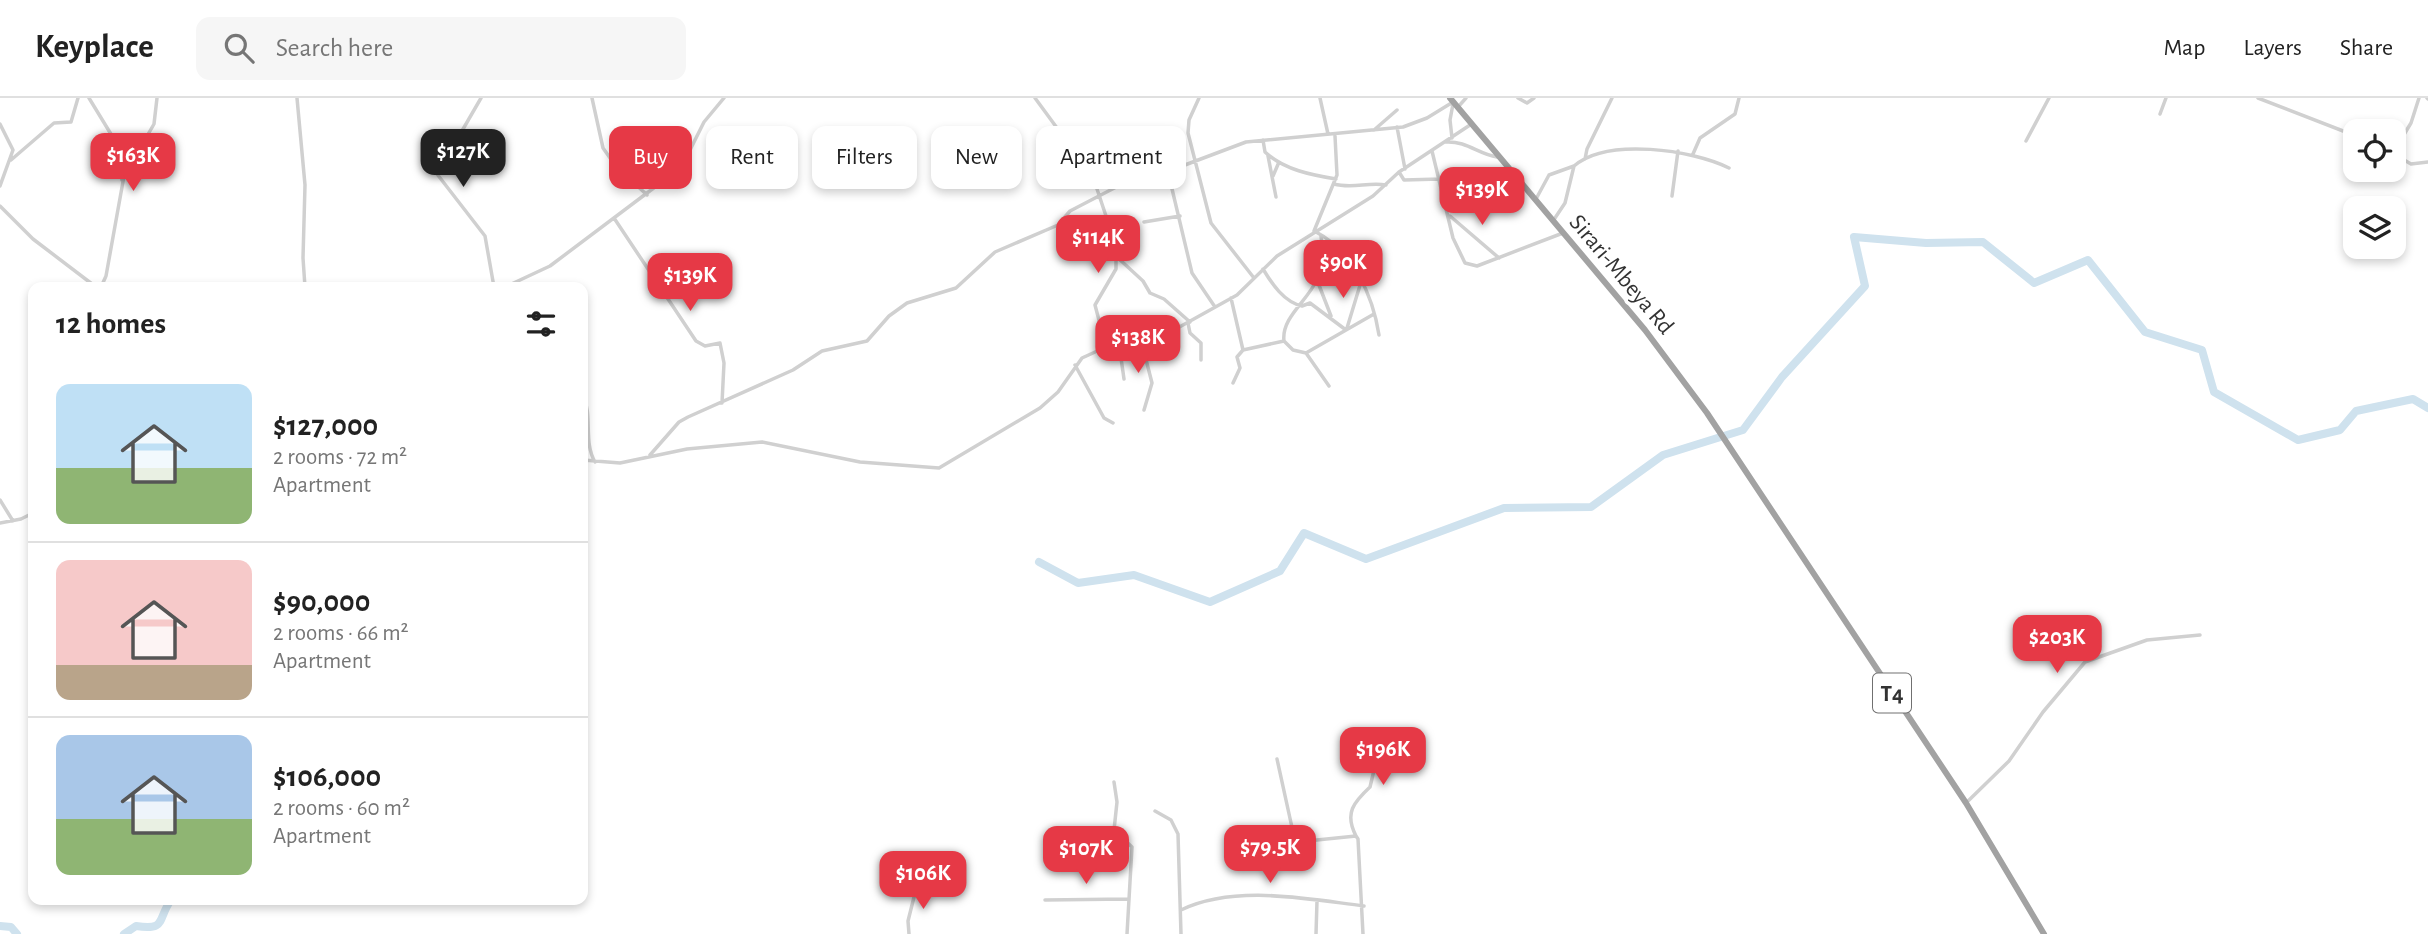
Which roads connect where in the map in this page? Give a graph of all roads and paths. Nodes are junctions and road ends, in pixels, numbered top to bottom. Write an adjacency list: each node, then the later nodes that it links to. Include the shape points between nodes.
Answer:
1 (78, 98): 42 (street, via 71,121 54,123)
2 (89, 98): 55 (street, via 117,144)
3 (157, 98): 55 (street, via 154,124)
4 (297, 98): 86 (street, via 305,185)
5 (481, 98): 87 (street, via 436,171 485,236)
6 (592, 98): 62 (street, via 603,148)
7 (724, 98): 62 (street, via 678,167)
8 (1035, 98): 25 (street)
9 (1199, 98): 43 (street, via 1188,133)
10 (1320, 98): 30 (street)
11 (1466, 98): 20 (street)
12 (1518, 98): 13 (street, via 1527,103)
13 (1534, 98)
14 (1612, 98): 41 (street)
15 (1739, 98): 39 (street, via 1735,114 1700,138)
16 (2049, 98): 34 (street)
17 (2166, 98): 22 (street)
18 (2258, 98): 28 (street)
19 (2420, 98): 29 (street)
20 (1454, 102): 24 (highway, Sirari-Mbeya Rd / T4); 26 (street, via 1427,118); 32 (street)
21 (1397, 110): 27 (street)
22 (2160, 114)
23 (0, 124): 42 (street, via 12,145)
24 (1471, 124): 32 (street); 40 (highway, Sirari-Mbeya Rd / T4)
25 (1057, 126)
26 (1397, 127): 27 (street); 50 (street)
27 (1374, 130): 31 (street)
28 (2343, 131)
29 (2406, 132)
30 (1328, 134): 31 (street); 33 (street)
31 (1334, 134): 56 (street, via 1339,167)
32 (1452, 138): 35 (street)
33 (1264, 140): 38 (street); 43 (street)
34 (2026, 141)
35 (1445, 142): 36 (street); 40 (street, via 1460,142)
36 (1433, 151): 50 (street); 54 (street)
37 (1678, 151): 39 (street); 41 (street, via 1633,150); 64 (street)
38 (1267, 154): 45 (street); 53 (street)
39 (1693, 154): 49 (street)
40 (1500, 158): 51 (highway, Sirari-Mbeya Rd / T4)
41 (1585, 159): 48 (street)
42 (11, 160): 58 (street)
43 (1195, 160): 47 (street); 80 (street, via 1211,223)
44 (2406, 160): 46 (street)
45 (1279, 162): 53 (street); 56 (street)
46 (2428, 162)
47 (1186, 164)
48 (1574, 166): 67 (street, via 1549,175); 72 (street, via 1565,203)
49 (1729, 168)
50 (1405, 169): 52 (street)
51 (1510, 171): 66 (street, via 1494,171); 67 (highway, Sirari-Mbeya Rd / T4)
52 (1399, 172): 54 (street, via 1404,180); 57 (street)
53 (1273, 177): 65 (street)
54 (1440, 179): 66 (street)
55 (122, 182): 85 (street)
56 (1335, 182): 57 (street, via 1346,188); 75 (street)
57 (1387, 185): 75 (street)
58 (0, 186)
59 (1097, 189): 63 (street)
60 (1112, 189): 63 (street)
61 (1173, 189): 70 (street)
62 (647, 195): 71 (street)
63 (1100, 195): 77 (street); 109 (street, via 1070,211 1058,225 995,252 956,288 907,303 867,341 822,351)
64 (1672, 196)
65 (1276, 198)
66 (1444, 198): 69 (street)
67 (1535, 200): 72 (highway, Sirari-Mbeya Rd / T4)
68 (0, 206): 84 (street, via 33,239)
69 (1449, 215): 78 (street); 78 (street, via 1465,263 1477,266)
70 (1180, 216): 73 (street); 92 (street, via 1193,276)
71 (614, 218): 81 (street, via 550,266); 109 (street, via 695,341 705,346 720,343)
72 (1553, 220): 74 (highway, Sirari-Mbeya Rd / T4)
73 (1144, 222)
74 (1565, 232): 78 (street); 124 (highway, Sirari-Mbeya Rd / T4, via 1707,413)
75 (1315, 233): 76 (street); 79 (street)
76 (1321, 235): 82 (street, via 1323,257); 83 (street, via 1339,247)
77 (1118, 258): 95 (street, via 1150,293 1164,299); 101 (street, via 1095,305)
78 (1499, 258)
79 (1263, 269): 80 (street); 91 (street, via 1277,289)
80 (1254, 278): 90 (street)
81 (521, 279): 88 (street); 89 (street)
82 (1317, 280): 91 (street); 94 (street)
83 (1362, 280): 93 (street); 96 (street)
84 (91, 282)
85 (102, 282)
86 (305, 282)
87 (493, 282)
88 (515, 282)
89 (522, 282)
90 (1231, 298): 92 (street); 102 (street)
91 (1299, 306): 94 (street, via 1310,303); 99 (street, via 1288,321)
92 (1215, 307): 95 (street)
93 (1374, 314): 96 (street); 97 (street)
94 (1331, 316): 96 (street)
95 (1189, 323): 98 (street); 104 (street, via 1190,332 1201,343)
96 (1346, 329): 103 (street)
97 (1379, 335)
98 (1140, 340): 100 (street); 110 (street, via 1152,383)
99 (1284, 341): 102 (street); 103 (street, via 1293,350)
100 (1119, 344): 101 (street); 106 (street)
101 (1106, 347): 105 (street)
102 (1243, 350): 107 (street, via 1237,357 1240,368)
103 (1306, 353): 108 (street)
104 (1201, 360)
105 (1075, 365): 112 (street, via 1104,418); 113 (street, via 1058,392 1040,408 939,468 860,462 762,442)
106 (1124, 379)
107 (1233, 383)
108 (1329, 386)
109 (722, 403): 113 (street, via 679,422)
110 (1144, 410)
111 (588, 412): 115 (street, via 589,450)
112 (1113, 423)
113 (650, 455): 115 (street, via 620,463)
114 (588, 461): 115 (street)
115 (595, 462)
116 (0, 500): 118 (street)
117 (28, 515): 118 (street)
118 (13, 521): 119 (street)
119 (0, 523)
120 (2200, 635): 124 (street, via 2147,640 2085,662 2010,761)
121 (1383, 738): 126 (street, via 1383,759 1375,766 1373,781 1350,810)
122 (1277, 759): 126 (street, via 1293,832 1307,841)
123 (1114, 782): 128 (street, via 1114,830 1132,847)
124 (1966, 803): 138 (highway, T4)
125 (1155, 811): 132 (street, via 1171,820 1178,834)
126 (1356, 836): 131 (street)
127 (915, 889): 133 (street)
128 (1128, 899): 129 (street); 134 (street)
129 (1045, 900)
130 (1317, 901): 131 (street); 132 (street, via 1230,898 1194,903); 136 (street)
131 (1364, 906): 137 (street)
132 (1181, 910): 135 (street)
133 (909, 934)
134 (1127, 934)
135 (1181, 934)
136 (1316, 934)
137 (1363, 934)
138 (2044, 934)

